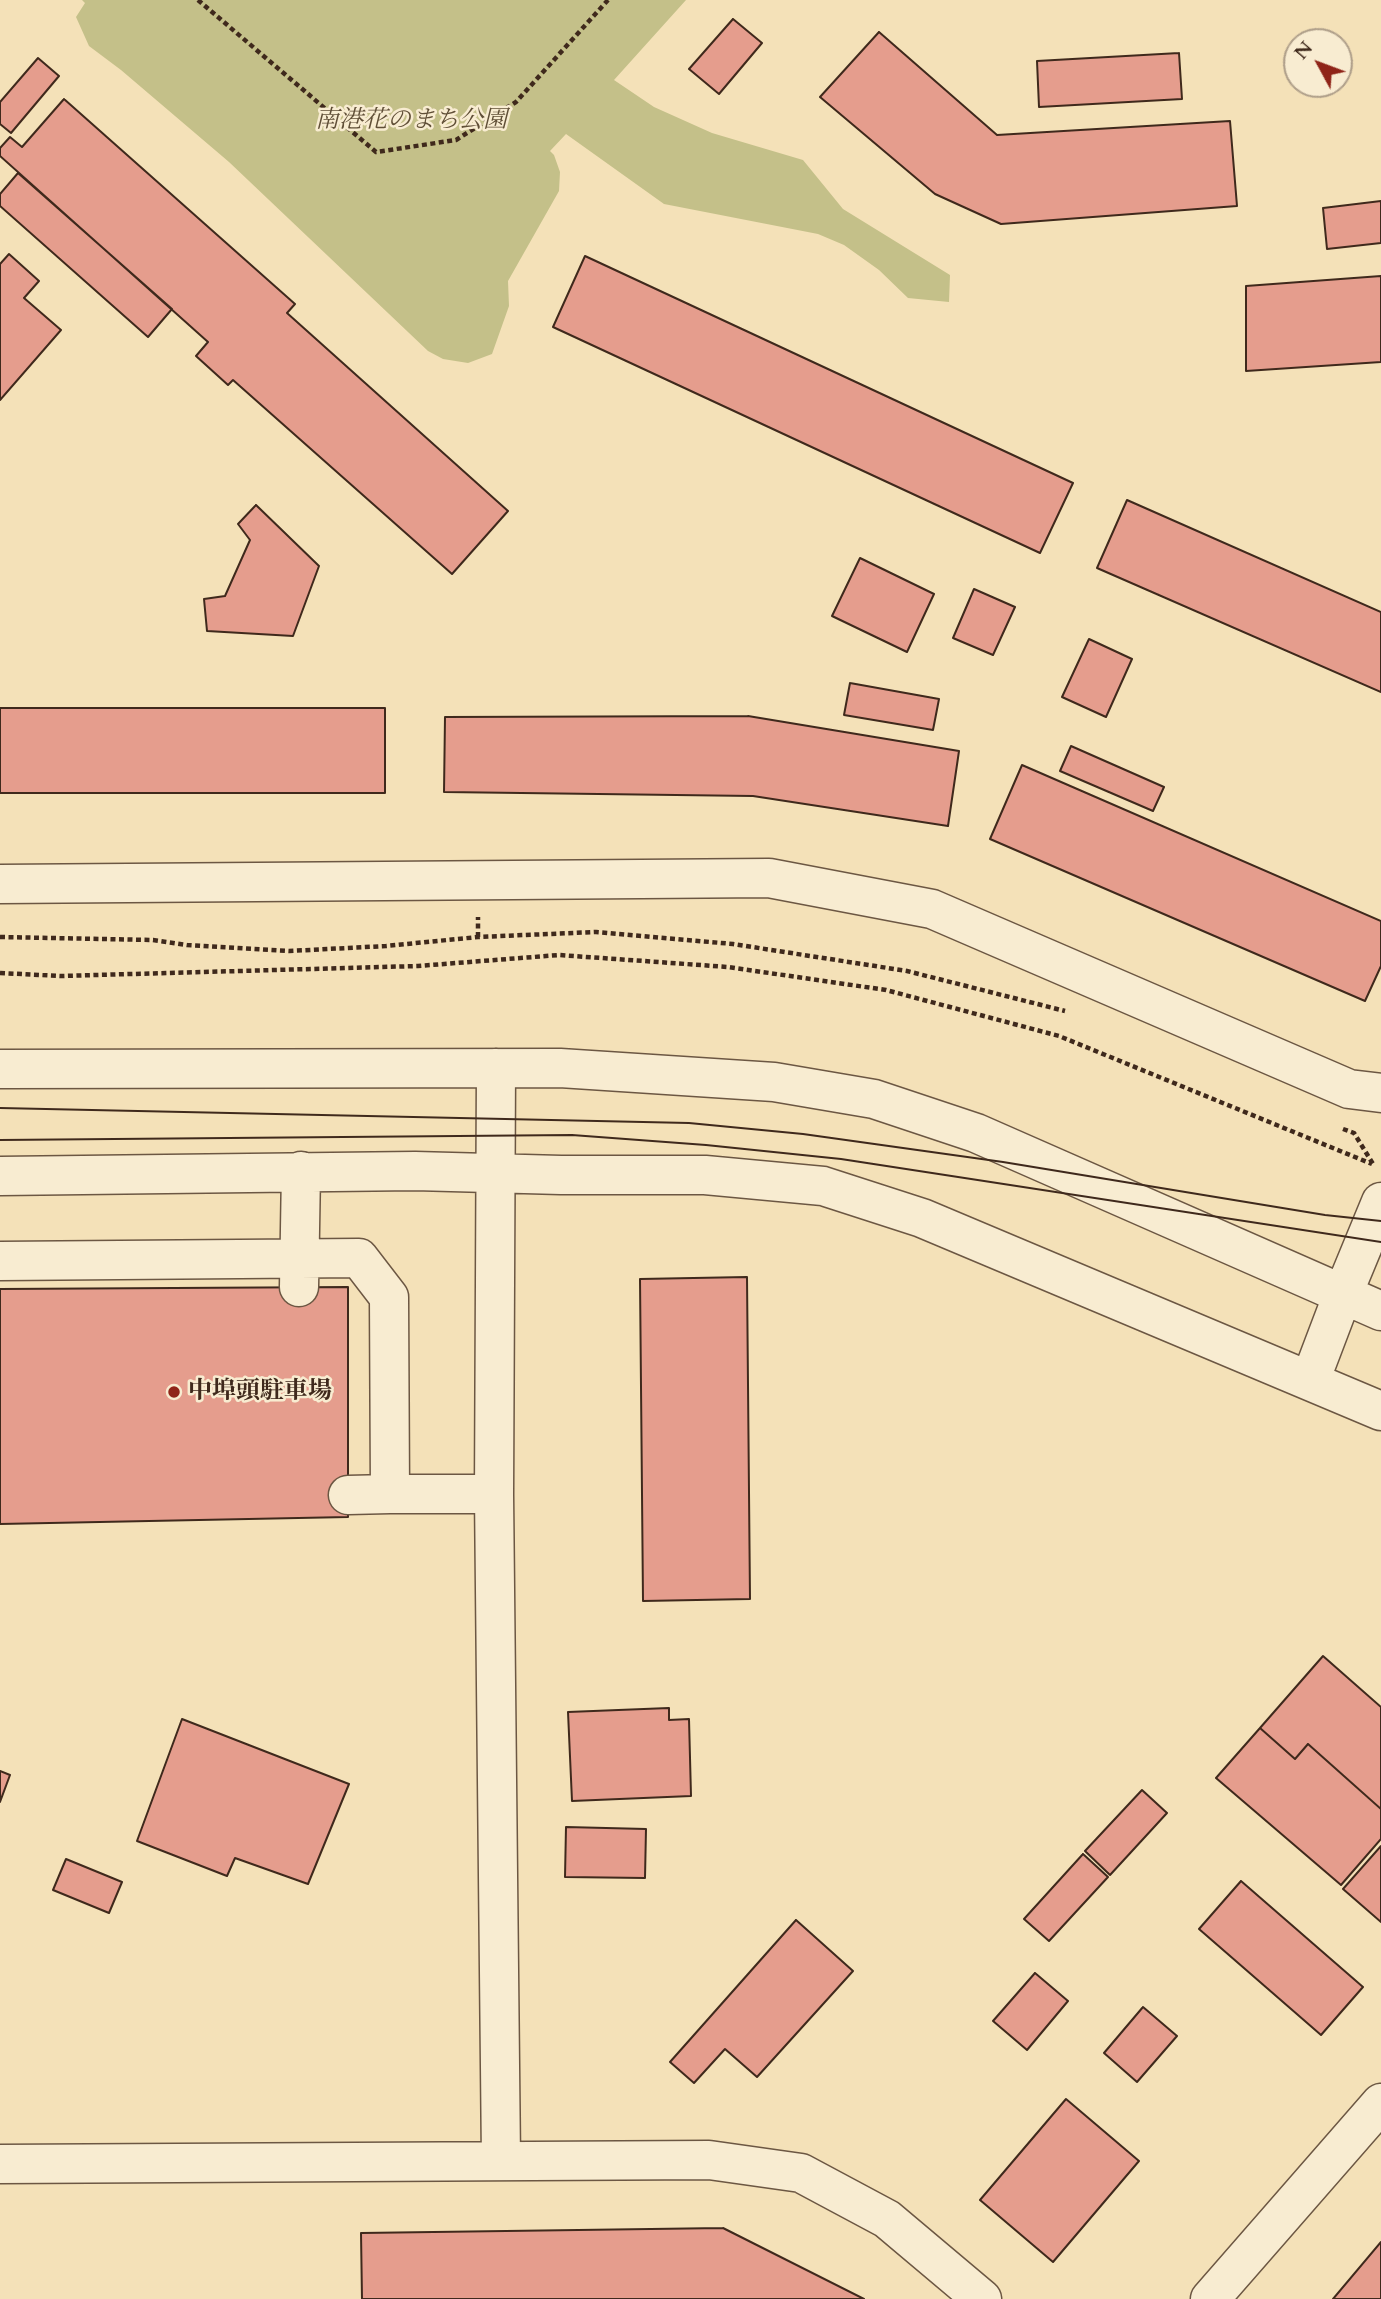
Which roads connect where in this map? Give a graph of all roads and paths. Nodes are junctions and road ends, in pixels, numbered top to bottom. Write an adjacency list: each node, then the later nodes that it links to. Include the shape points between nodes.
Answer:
1 (198, 0): 2 (path, via 376,152 456,140 516,102)
2 (608, 0)
3 (0, 884): 9 (street, via 769,878 932,909 1349,1089)
4 (0, 937): 6 (path, via 153,940 289,951 596,932 733,944 907,971)
5 (0, 974): 11 (path, via 418,966 559,955 741,969 886,989 1059,1036)
6 (1069, 1012)
7 (496, 1068): 8 (street); 14 (street); 19 (street, via 774,1082 874,1099 976,1133)
8 (0, 1069)
9 (1381, 1093)
10 (1341, 1128): 11 (path, via 1354,1133)
11 (1373, 1164): 12 (path)
12 (1381, 1167)
13 (301, 1171): 14 (street); 15 (street); 18 (street)
14 (495, 1174): 21 (street, via 705,1175 823,1186 922,1218); 23 (street)
15 (0, 1176)
16 (1381, 1202): 19 (street)
17 (0, 1261): 18 (street)
18 (299, 1273): 24 (street, via 359,1258 389,1297)
19 (1343, 1294): 20 (street); 21 (street)
20 (1381, 1311)
21 (1310, 1381): 22 (street)
22 (1381, 1411)
23 (494, 1493): 24 (street); 27 (street)
24 (390, 1494): 25 (street)
25 (348, 1495)
26 (1381, 2103): 30 (street)
27 (501, 2161): 28 (street); 29 (street, via 709,2160 801,2173 887,2219)
28 (0, 2164)
29 (982, 2299)
30 (1210, 2299)

